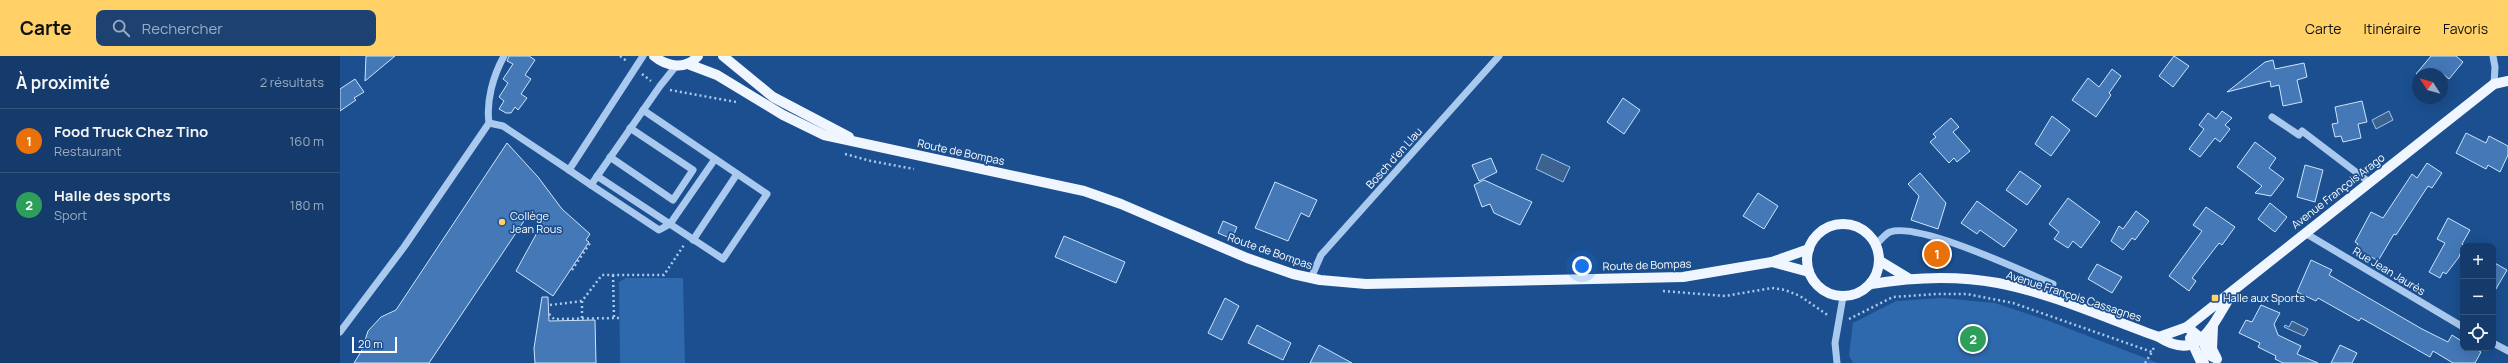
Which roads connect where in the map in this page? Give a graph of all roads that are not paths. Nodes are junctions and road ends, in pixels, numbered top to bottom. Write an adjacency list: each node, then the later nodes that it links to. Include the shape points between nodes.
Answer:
1 (504, 56): 14 (street, via 497,68 487,110)
2 (643, 56): 19 (street)
3 (654, 56): 9 (main road, via 664,63)
4 (698, 56): 8 (main road)
5 (723, 56): 16 (main road, Route de Bompas, via 773,97)
6 (1499, 56): 32 (street, Bosch d'en Llau, via 1321,255)
7 (2492, 56): 11 (street, via 2495,67)
8 (688, 64): 9 (main road); 16 (main road, Route de Bompas, via 717,75 783,115 824,135)
9 (676, 66): 12 (street)
10 (2508, 81): 11 (main road, Avenue François Arago)
11 (2494, 84): 22 (main road, Avenue François Arago)
12 (643, 110): 15 (street); 18 (street)
13 (2272, 117): 22 (street, via 2299,135 2302,131)
14 (489, 123): 19 (street, via 503,126); 41 (street, via 404,247)
15 (630, 128): 17 (street); 17 (street, via 693,170 673,200)
16 (870, 147): 32 (main road, Route de Bompas, via 1084,191 1247,258)
17 (610, 158): 21 (street)
18 (715, 159): 20 (street); 24 (street)
19 (569, 170): 23 (street)
20 (737, 174): 26 (street); 26 (street, via 767,194 723,260)
21 (598, 176): 23 (street); 24 (street)
22 (2369, 182): 25 (main road, Avenue François Arago)
23 (591, 185): 24 (street, via 659,230)
24 (670, 224): 26 (street)
25 (2305, 233): 36 (main road, Avenue François Arago); 38 (street, Rue Jean Jaurès)
26 (691, 238)
27 (1876, 244): 28 (main road, via 1867,233 1855,226 1841,224 1827,228 1816,237); 29 (main road); 35 (street, via 1890,232 1910,230 1939,238)
28 (1809, 249): 30 (main road, Route de Bompas); 31 (main road)
29 (1880, 261): 33 (main road); 34 (main road)
30 (1772, 262): 31 (main road, Route de Bompas); 32 (main road, Route de Bompas, via 1683,277 1366,284)
31 (1809, 272): 37 (main road, via 1816,285 1828,293)
32 (1311, 278)
33 (1908, 278): 34 (main road, Avenue François Cassagnes); 42 (main road, Avenue François Cassagnes, via 1952,278 1997,283)
34 (1871, 284): 37 (main road, via 1858,294)
35 (2053, 284)
36 (2233, 292): 39 (main road, Avenue François Arago); 40 (main road)
37 (1843, 297): 48 (street, via 1835,343)
38 (2460, 325)
39 (2187, 326): 42 (main road); 43 (main road); 44 (main road)
40 (2213, 326): 43 (main road); 47 (main road, via 2212,349)
41 (340, 332)
42 (2159, 337): 44 (main road, Avenue François Cassagnes, via 2172,346)
43 (2203, 340): 44 (main road, Avenue François Cassagnes); 47 (main road, via 2207,354)
44 (2192, 345): 49 (main road)
45 (2496, 345): 46 (street)
46 (2508, 351)
47 (2219, 361)
48 (1837, 363)
49 (2204, 363)

